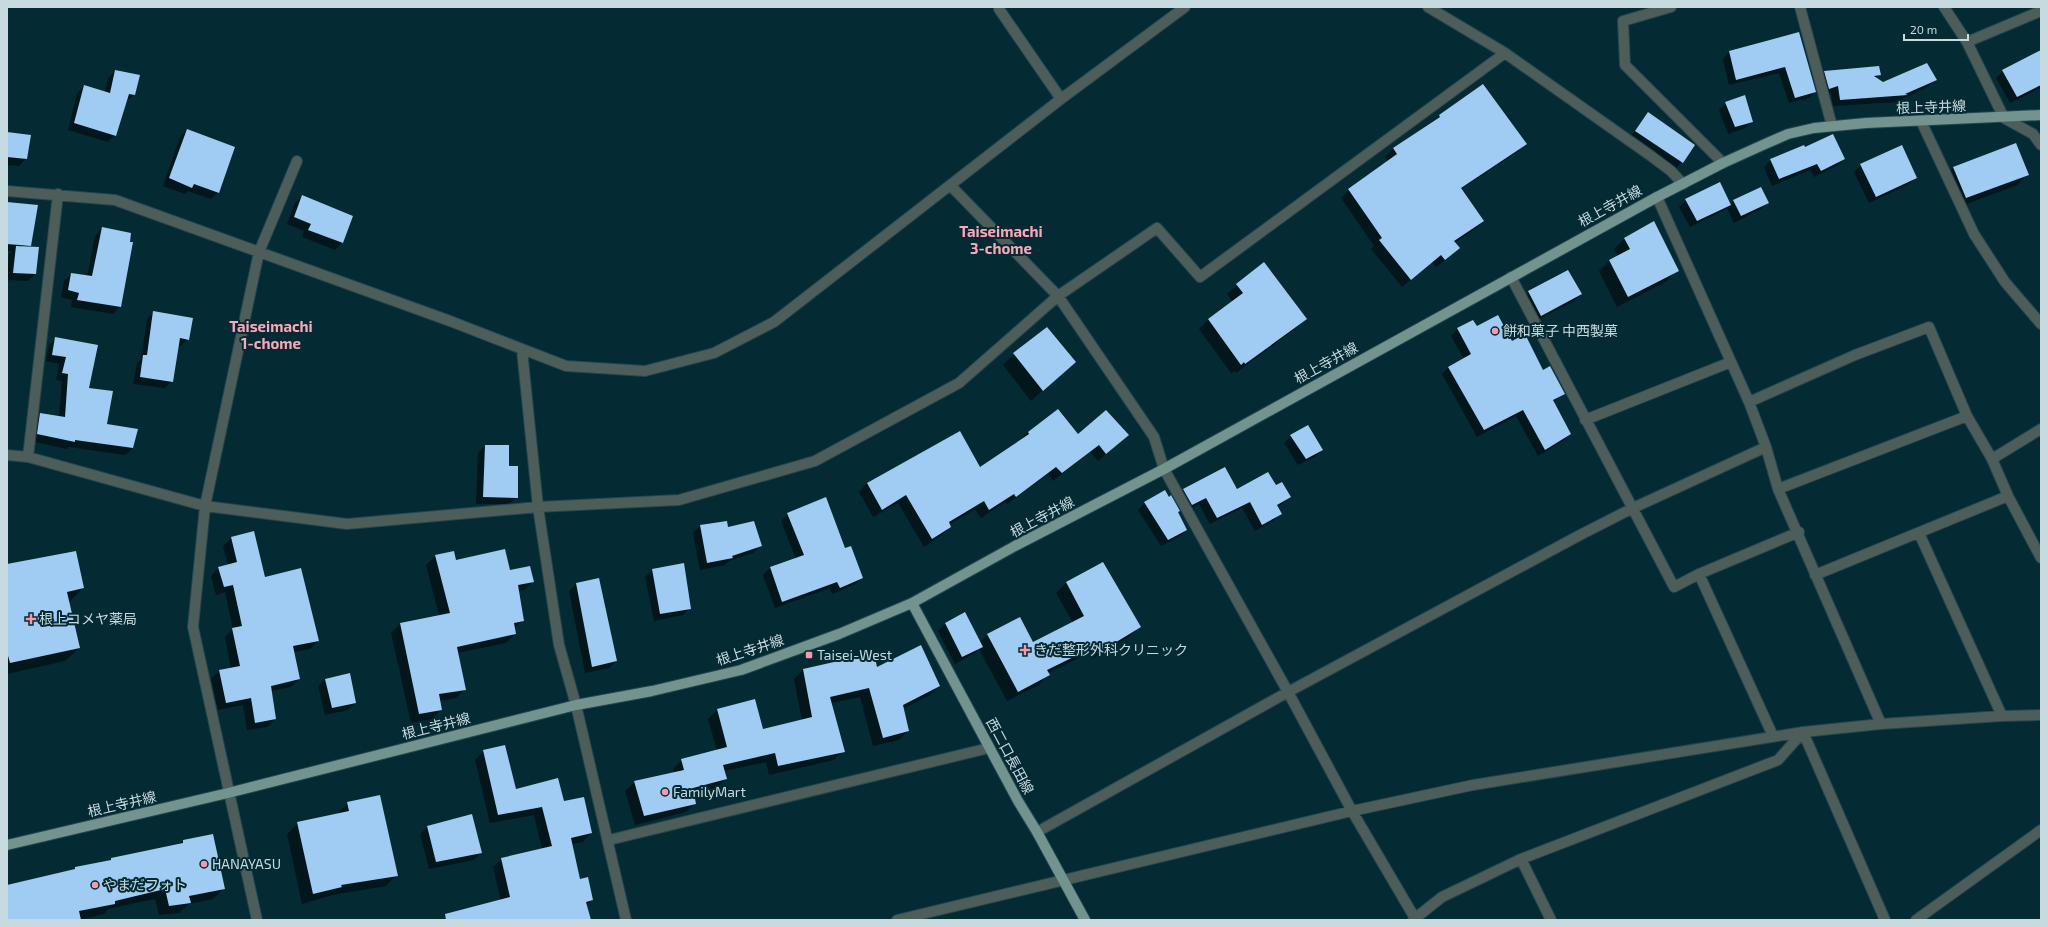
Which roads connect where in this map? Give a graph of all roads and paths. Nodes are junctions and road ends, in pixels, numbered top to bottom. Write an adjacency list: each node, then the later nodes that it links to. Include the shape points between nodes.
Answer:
1 (1185, 7): 10 (street)
2 (1428, 7): 9 (street)
3 (1671, 7): 17 (street, via 1623,21 1625,65)
4 (1800, 7): 14 (street)
5 (1944, 7): 8 (street)
6 (999, 9): 10 (street)
7 (2041, 11): 8 (street)
8 (1967, 42): 12 (street)
9 (1505, 53): 18 (street, via 1651,156); 25 (street, via 1200,277 1157,228)
10 (1061, 99): 19 (street)
11 (2041, 116): 12 (main road, 根上寺井線)
12 (2004, 118): 13 (main road, 根上寺井線); 15 (street, via 2033,134)
13 (1921, 121): 14 (main road, 根上寺井線); 26 (street, via 1974,234 2005,282)
14 (1832, 126): 17 (main road, 根上寺井線, via 1788,134)
15 (2041, 145)
16 (297, 161): 23 (street)
17 (1723, 163): 18 (main road, 根上寺井線)
18 (1683, 184): 22 (main road, 根上寺井線)
19 (950, 185): 25 (street); 27 (street, via 774,322 714,353 645,371 566,366)
20 (7, 191): 21 (street)
21 (58, 194): 23 (street, via 115,200); 35 (street)
22 (1657, 197): 24 (main road, 根上寺井線); 28 (street)
23 (259, 252): 27 (street, via 450,321); 40 (street)
24 (1511, 277): 31 (street); 37 (main road, 根上寺井線)
25 (1058, 296): 37 (street, via 1154,437); 41 (street, via 959,383 815,461 679,500)
26 (2041, 324)
27 (522, 350): 41 (street)
28 (1731, 362): 29 (street); 31 (street)
29 (1749, 402): 30 (street, via 1855,355 1929,327); 33 (street)
30 (1967, 416): 36 (street); 38 (street)
31 (1585, 420): 42 (street)
32 (2041, 429): 36 (street)
33 (1766, 447): 38 (street); 42 (street)
34 (7, 455): 35 (street)
35 (28, 457): 40 (street)
36 (1992, 459): 39 (street)
37 (1164, 469): 48 (main road, 根上寺井線); 49 (street)
38 (1778, 489): 43 (street)
39 (2008, 496): 44 (street); 45 (street)
40 (205, 506): 41 (street, via 347,524); 57 (street, via 193,627)
41 (538, 507): 50 (street, via 559,645)
42 (1633, 508): 46 (street, via 1674,587); 49 (street)
43 (1799, 532): 46 (street); 47 (street)
44 (1919, 533): 47 (street); 52 (street)
45 (2041, 558)
46 (1698, 574): 55 (street)
47 (1815, 575): 53 (street)
48 (912, 603): 50 (main road, 根上寺井線, via 839,634 742,670); 56 (main road, 西二口長田線)
49 (1288, 692): 58 (street); 60 (street)
50 (576, 705): 57 (main road, 根上寺井線); 61 (street)
51 (2041, 715): 52 (street)
52 (2002, 716): 53 (street)
53 (1882, 724): 54 (street)
54 (1803, 732): 55 (street); 63 (street, via 1778,760); 71 (street)
55 (1773, 736): 58 (street, via 1474,785)
56 (989, 748): 60 (main road, 西二口長田線); 61 (street)
57 (228, 794): 62 (main road, 根上寺井線); 66 (street)
58 (1352, 811): 64 (street); 65 (street)
59 (2041, 830): 72 (street)
60 (1038, 832): 64 (main road, 西二口長田線)
61 (609, 840): 67 (street)
62 (7, 845)
63 (1521, 859): 65 (street, via 1442,897); 70 (street)
64 (1063, 881): 68 (street); 69 (main road, 西二口長田線)
65 (1415, 919)
66 (257, 920)
67 (626, 920)
68 (897, 920)
69 (1085, 920)
70 (1551, 920)
71 (1885, 920)
72 (1916, 920)

